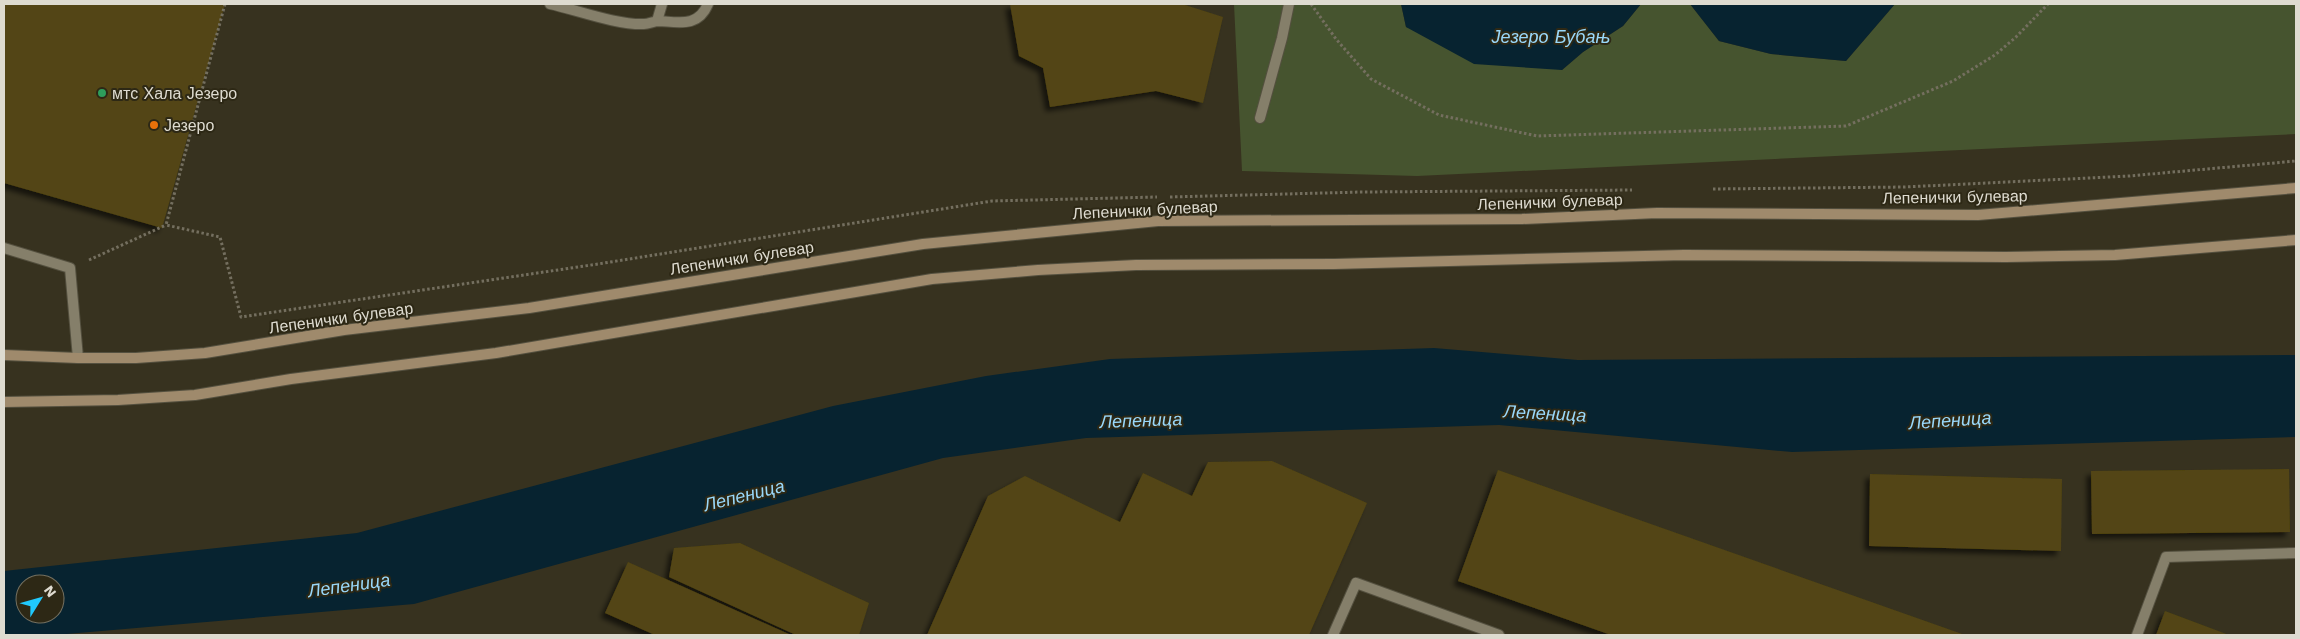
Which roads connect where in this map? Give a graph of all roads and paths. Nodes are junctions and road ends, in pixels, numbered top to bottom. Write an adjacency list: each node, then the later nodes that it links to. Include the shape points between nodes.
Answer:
1 (225, 4): 16 (path)
2 (550, 4): 8 (lane, via 625,22 645,24)
3 (662, 4): 8 (lane)
4 (708, 4): 8 (lane, via 705,12 684,24)
5 (1289, 4): 9 (lane)
6 (1311, 4): 7 (path, via 1371,79 1439,115 1537,136 1846,126 1953,80 1995,55)
7 (2048, 4)
8 (657, 21)
9 (1260, 118)
10 (2296, 162): 12 (path, via 2129,176 1905,187)
11 (2296, 188): 21 (main road, Лепенички булевар, via 1978,215 1657,213 1522,219 1158,222 923,244 529,308 344,330 213,352 136,358)
12 (1710, 189)
13 (1642, 190): 15 (path)
14 (1158, 197): 16 (path, via 992,201 241,317 220,237)
15 (1168, 197)
16 (166, 225): 19 (path)
17 (2296, 240): 22 (main road, via 2115,255 1684,255 1334,264 1136,265 1038,270 932,279 496,353 291,379 195,395)
18 (4, 248): 19 (lane)
19 (70, 268): 21 (lane)
20 (4, 354): 21 (main road, Лепенички булевар)
21 (78, 358)
22 (4, 402)
23 (2296, 553): 26 (lane, via 2166,557)
24 (1333, 635): 25 (lane, via 1356,583)
25 (1499, 635)
26 (2137, 635)

